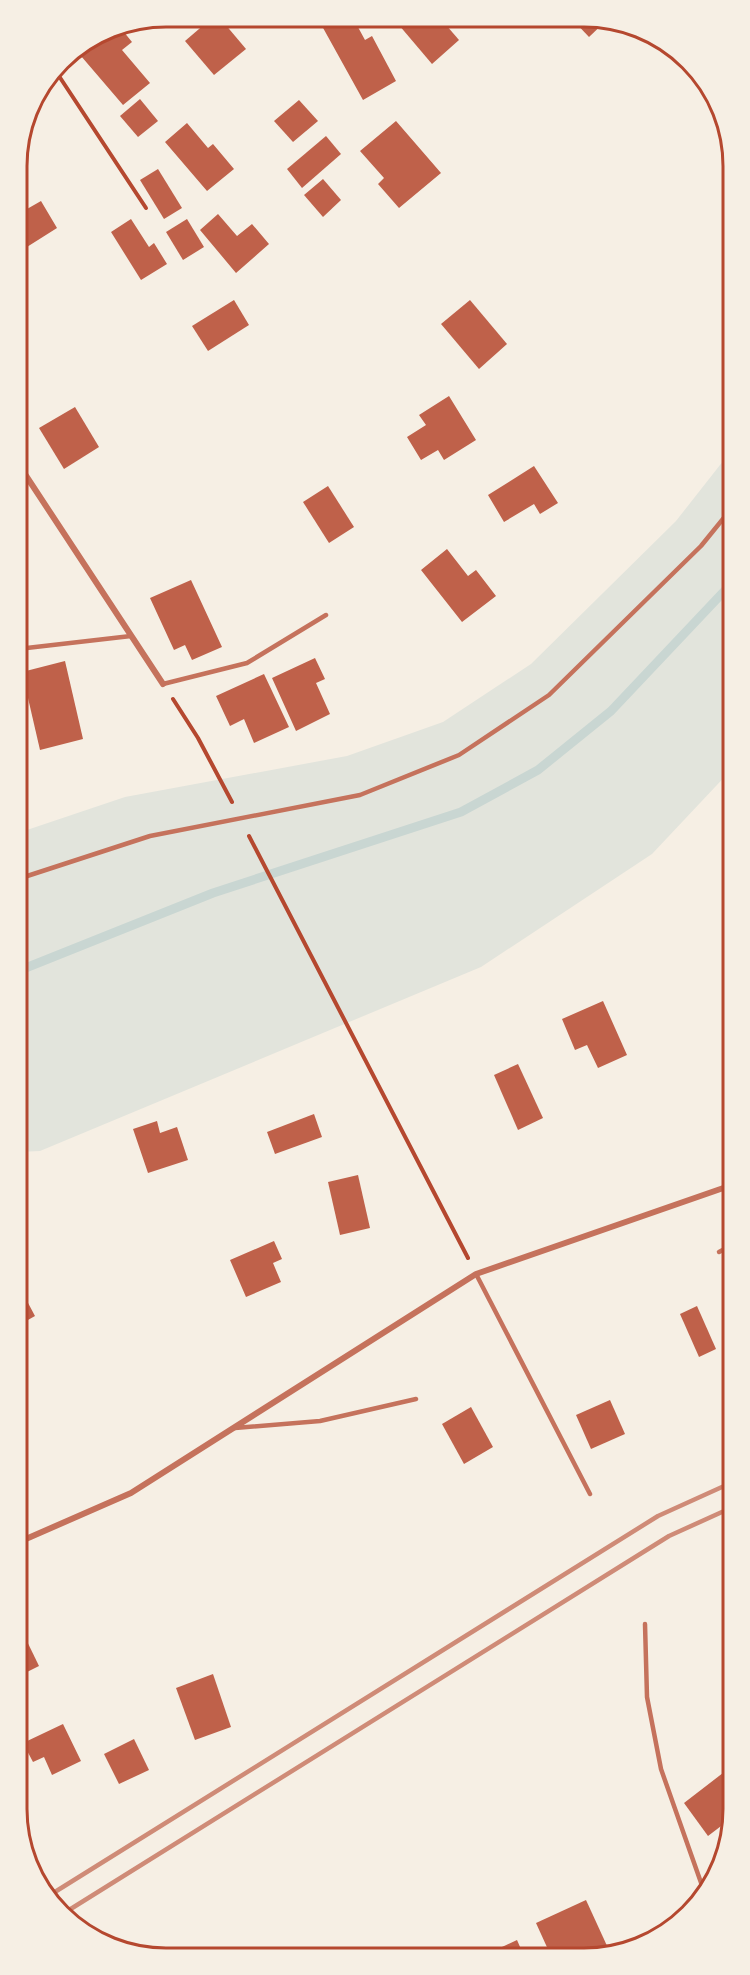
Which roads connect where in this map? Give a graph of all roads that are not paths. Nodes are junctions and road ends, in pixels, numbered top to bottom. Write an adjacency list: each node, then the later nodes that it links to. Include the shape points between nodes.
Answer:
1 (27, 477): 4 (street)
2 (723, 519): 7 (lane, via 701,546 549,695 459,755 360,795 150,836)
3 (326, 615): 6 (lane, via 247,663)
4 (131, 636): 5 (lane); 6 (street)
5 (27, 648)
6 (163, 684)
7 (27, 876)
8 (723, 1188): 11 (street)
9 (723, 1250): 10 (lane)
10 (719, 1252)
11 (476, 1274): 13 (street); 14 (lane)
12 (416, 1400): 13 (lane, via 320,1421)
13 (233, 1428): 15 (street, via 131,1493)
14 (590, 1494)
15 (27, 1538)
16 (645, 1624): 17 (lane, via 647,1697 661,1768)
17 (701, 1883)

